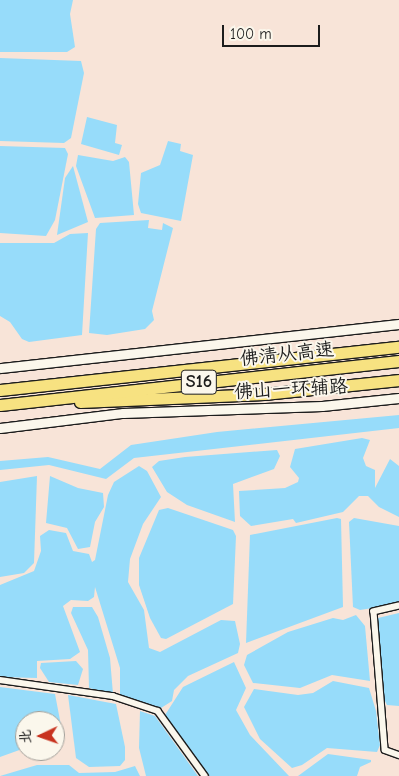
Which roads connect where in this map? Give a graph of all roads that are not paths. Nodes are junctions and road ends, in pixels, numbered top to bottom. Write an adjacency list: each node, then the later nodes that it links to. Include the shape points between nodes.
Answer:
1 (399, 324): 5 (main road)
2 (399, 347): 8 (highway, 佛清从高速 / S16)
3 (399, 361): 10 (highway, 佛清从高速 / S16)
4 (0, 363): 5 (main road)
5 (45, 363): 6 (main road)
6 (0, 368)
7 (399, 380): 10 (highway, via 264,394 123,402)
8 (0, 390)
9 (399, 398): 12 (main road, 佛山一环辅路, via 322,406 123,413)
10 (16, 403): 11 (highway, 佛清从高速 / S16)
11 (0, 404)
12 (2, 428)
13 (399, 606): 15 (street, via 374,612 385,750)
14 (0, 680): 16 (street, via 113,696 158,711)
15 (399, 755)
16 (205, 776)

